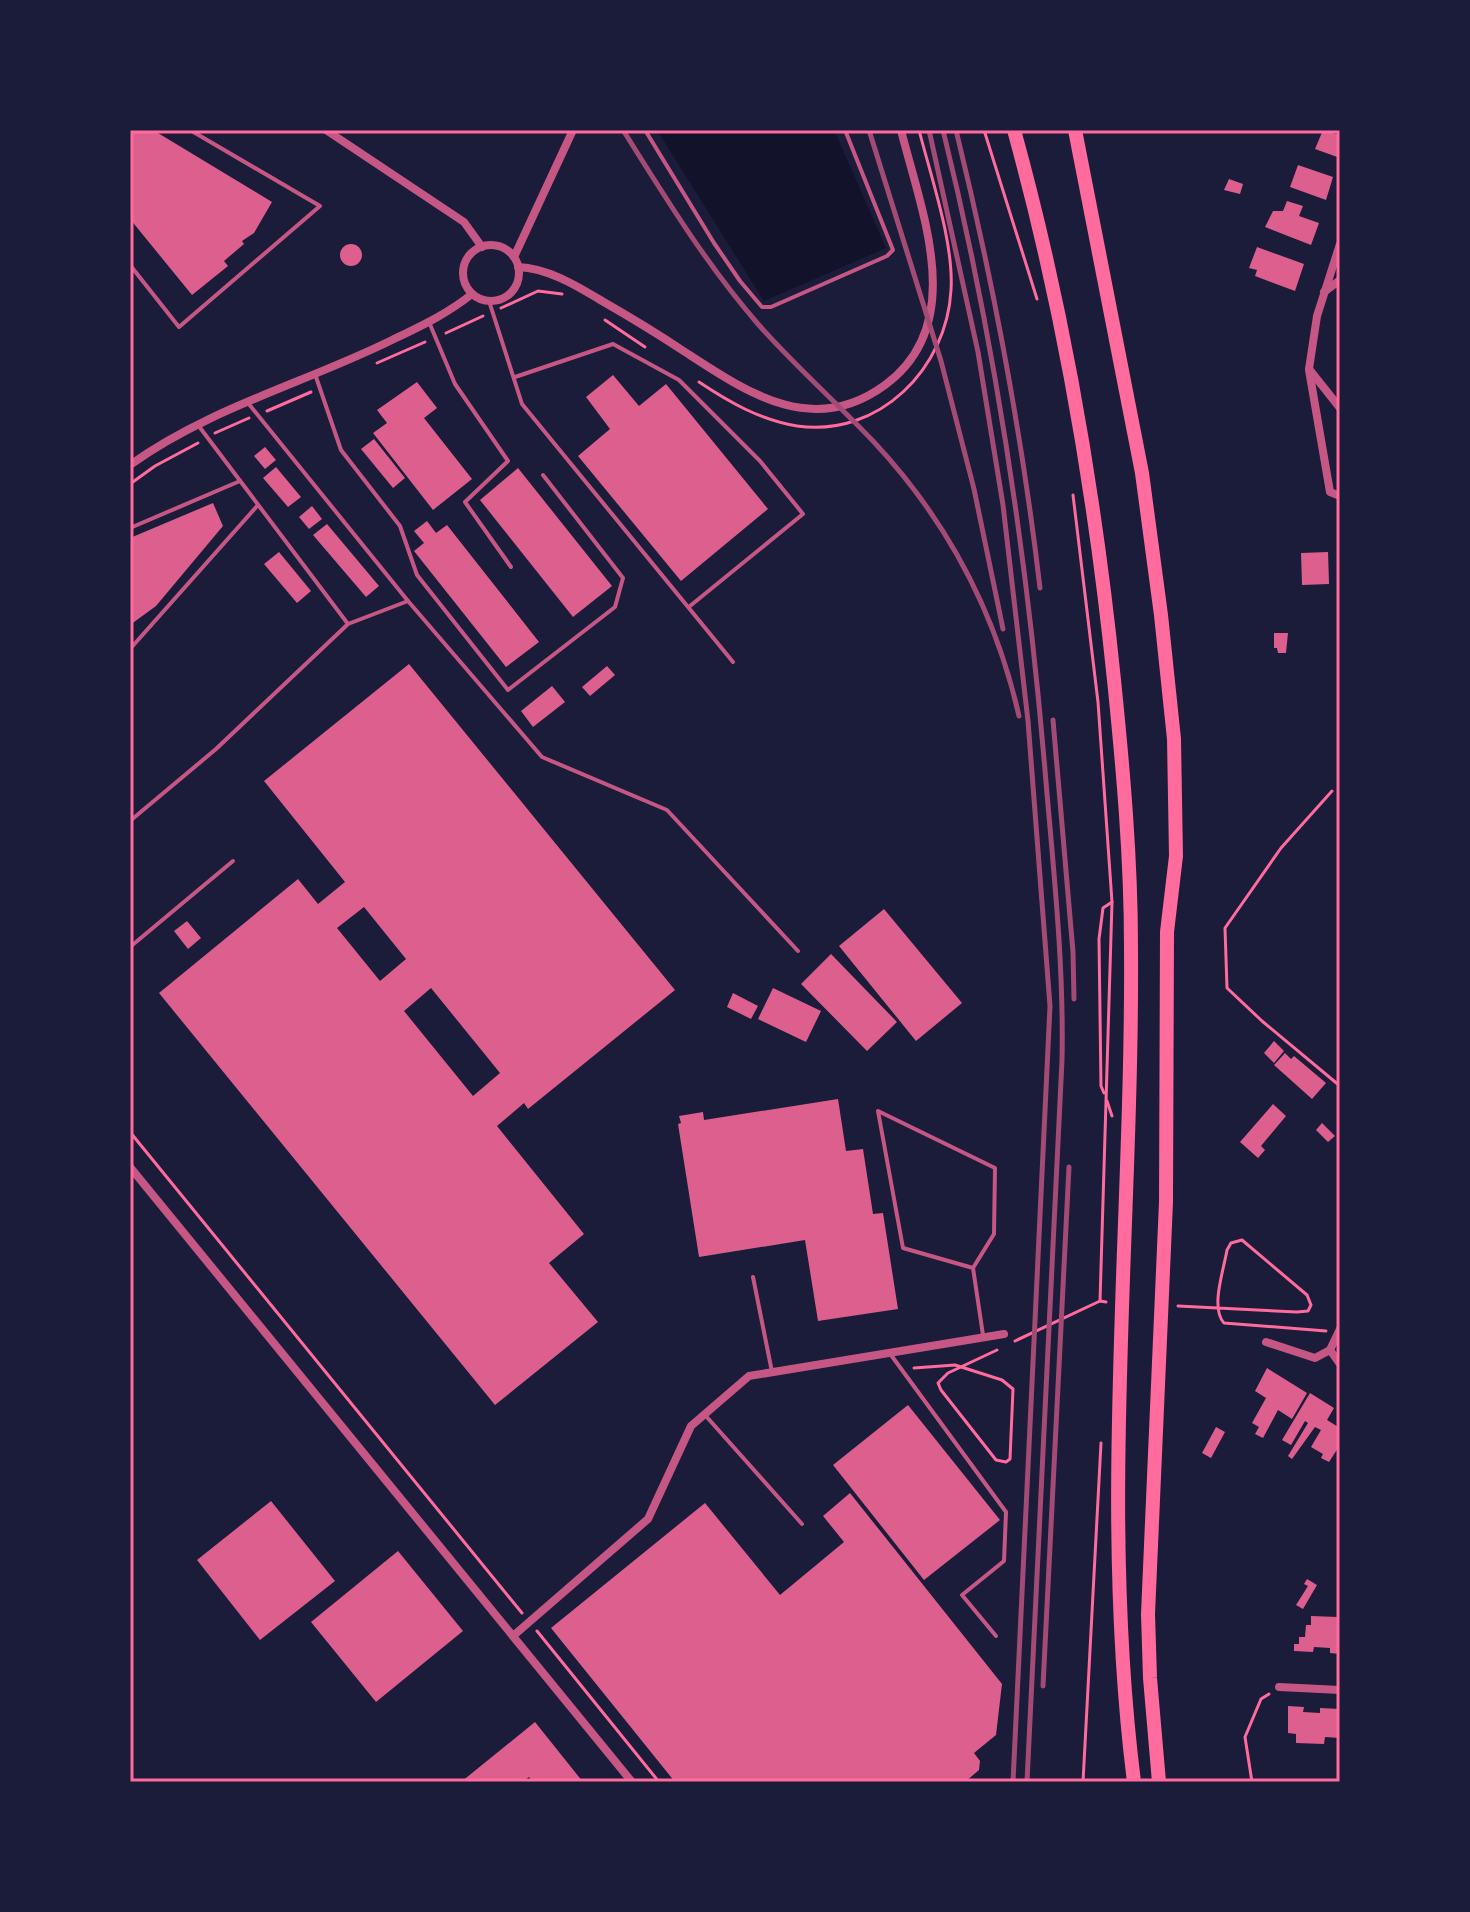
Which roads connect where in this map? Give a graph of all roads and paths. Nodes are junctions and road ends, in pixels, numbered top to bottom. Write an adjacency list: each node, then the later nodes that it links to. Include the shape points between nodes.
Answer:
1 (190, 130): 13 (lane, via 320,206 179,327)
2 (326, 130): 11 (street, via 464,222)
3 (573, 130): 12 (street)
4 (645, 130): 5 (lane, via 740,281 762,307 893,250)
5 (845, 130)
6 (901, 130): 14 (street, via 931,255 932,311 906,366 879,390 856,401 813,410 750,393 574,284)
7 (984, 130): 18 (path)
8 (1014, 130): 77 (highway, via 1041,226 1080,417 1121,751 1131,957 1131,1126 1118,1504)
9 (1075, 130): 78 (highway, via 1142,473 1174,739 1176,856 1167,932 1166,1202 1148,1614)
10 (1340, 244): 16 (street)
11 (482, 247): 12 (street, via 500,247); 17 (street, via 464,268)
12 (514, 257): 14 (street)
13 (130, 265)
14 (518, 267): 19 (street, via 509,300)
15 (1340, 280): 16 (street)
16 (1323, 292): 21 (street)
17 (472, 294): 19 (street); 20 (street)
18 (1037, 299)
19 (489, 301): 23 (lane)
20 (429, 322): 22 (street); 34 (lane, via 455,384 508,461 465,502)
21 (1309, 369): 25 (street); 31 (street, via 1330,492)
22 (315, 374): 24 (street); 28 (lane, via 341,450 400,526 417,575 508,690 615,607 623,578)
23 (515, 377): 36 (lane, via 522,404); 36 (lane, via 613,344 679,380 760,461 803,514)
24 (247, 402): 26 (street); 35 (lane)
25 (1340, 408)
26 (198, 425): 27 (street); 29 (lane)
27 (130, 465)
28 (543, 475)
29 (240, 481): 32 (lane); 33 (lane)
30 (1072, 487): 43 (path, via 1098,702)
31 (1340, 496)
32 (258, 505): 37 (lane); 38 (lane)
33 (130, 528)
34 (511, 567)
35 (408, 601): 37 (lane); 45 (lane, via 542,757 667,810)
36 (690, 606): 39 (lane)
37 (348, 624): 41 (lane, via 216,749)
38 (130, 649)
39 (733, 662)
40 (1332, 791): 46 (path, via 1281,848 1225,928 1227,988)
41 (130, 821)
42 (233, 861): 44 (lane)
43 (1112, 902): 47 (path, via 1103,908 1099,939 1101,1086); 53 (path)
44 (130, 947)
45 (798, 951)
46 (1340, 1086)
47 (1114, 1122)
48 (130, 1132): 69 (path)
49 (130, 1167): 70 (street)
50 (973, 1268): 50 (lane, via 903,1248 878,1111 995,1168 994,1234); 59 (lane)
51 (753, 1277): 65 (lane)
52 (1107, 1294): 56 (path)
53 (1100, 1301): 54 (path); 64 (path, via 1017,1341 975,1360 961,1367 948,1373 938,1383 996,1460 1006,1462 1013,1389 1002,1380 967,1369 955,1365)
54 (1115, 1302)
55 (1175, 1306): 57 (path, via 1206,1307 1221,1308 1297,1312 1308,1311 1307,1295 1242,1240 1227,1250 1218,1307 1218,1316 1220,1320)
56 (1107, 1310)
57 (1339, 1330): 61 (street)
58 (1004, 1334): 59 (street)
59 (983, 1338): 62 (street)
60 (1266, 1342): 61 (street, via 1315,1358)
61 (1330, 1350): 63 (street)
62 (889, 1353): 65 (street); 71 (lane, via 1006,1512 1004,1561 962,1595)
63 (1340, 1364)
64 (915, 1369)
65 (772, 1372): 66 (street, via 749,1376)
66 (705, 1415): 68 (lane); 69 (street, via 691,1426 648,1519)
67 (1102, 1431): 76 (path)
68 (802, 1524)
69 (530, 1622): 70 (street); 75 (path)
70 (513, 1636): 74 (street)
71 (996, 1636)
72 (1279, 1687): 73 (street); 79 (path, via 1261,1699 1245,1737)
73 (1340, 1690)
74 (632, 1782)
75 (659, 1782)
76 (1083, 1782)
77 (1134, 1782)
78 (1159, 1782)
79 (1252, 1782)

